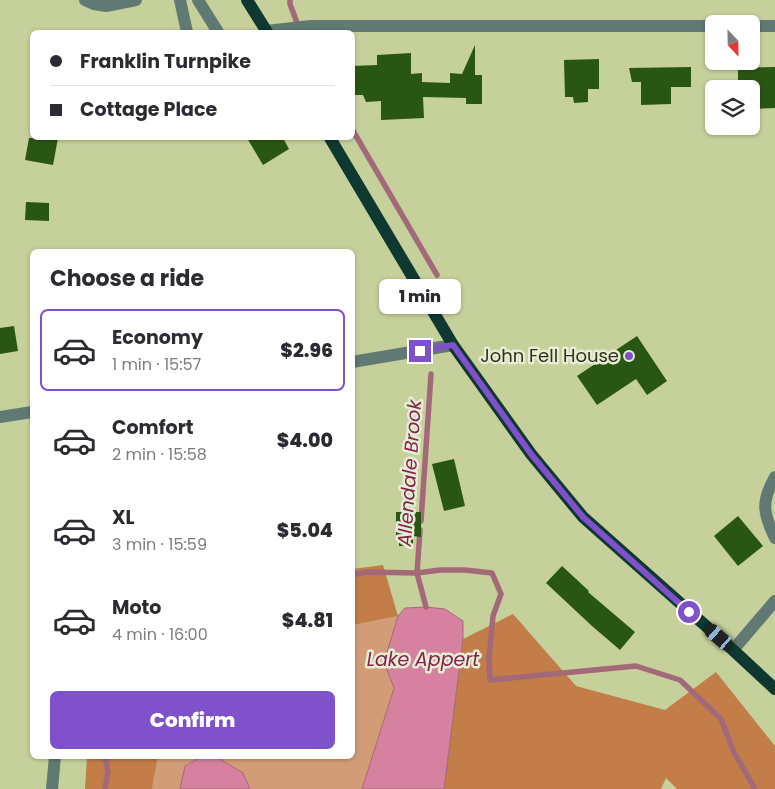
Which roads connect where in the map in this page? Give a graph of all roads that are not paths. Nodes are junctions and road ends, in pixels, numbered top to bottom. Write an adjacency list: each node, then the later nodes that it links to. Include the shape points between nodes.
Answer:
1 (84, 0): 2 (street, via 106,6)
2 (136, 0)
3 (180, 0): 9 (street)
4 (198, 0): 10 (street)
5 (247, 0): 11 (main road)
6 (705, 26): 12 (street, via 311,26)
7 (760, 26): 8 (street)
8 (775, 26)
9 (187, 30)
10 (217, 30)
11 (265, 30)
12 (277, 30)
13 (331, 140): 14 (main road)
14 (453, 345): 15 (street); 21 (main road, via 531,454 583,517)
15 (355, 361)
16 (30, 412): 17 (street)
17 (0, 417)
18 (775, 478): 19 (street, via 767,492 765,508 767,523)
19 (775, 538)
20 (775, 601): 21 (street)
21 (733, 650): 22 (main road)
22 (775, 689)
23 (55, 759): 24 (street)
24 (52, 789)

